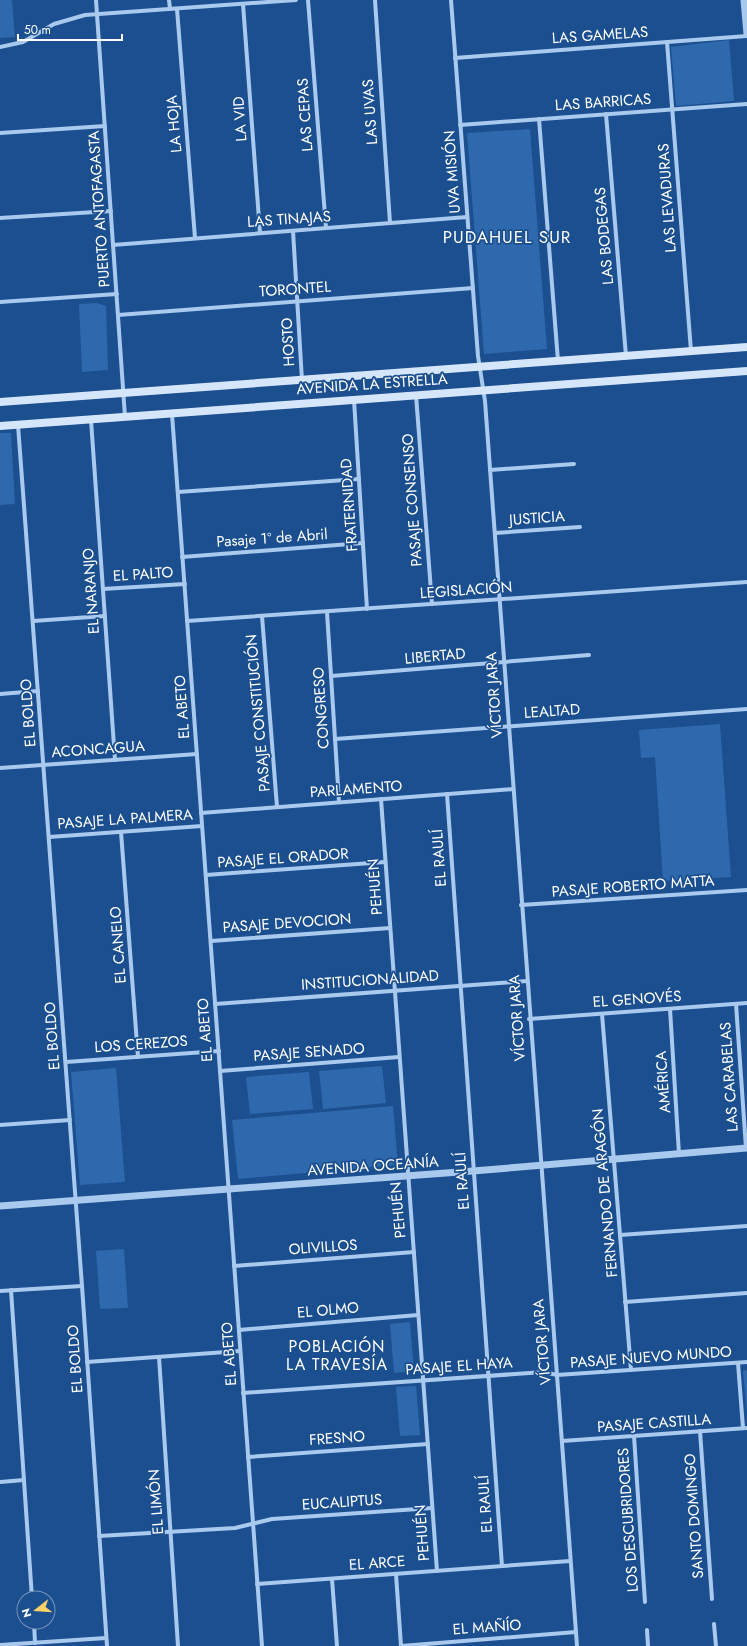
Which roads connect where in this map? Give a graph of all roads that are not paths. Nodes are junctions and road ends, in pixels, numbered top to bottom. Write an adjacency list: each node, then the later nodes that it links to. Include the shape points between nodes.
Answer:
1 (96, 0): 12 (street, PUERTO ANTOFAGASTA)
2 (169, 0): 10 (street)
3 (296, 0): 9 (street)
4 (308, 0): 28 (street, LAS CEPAS)
5 (375, 0): 27 (street, LAS UVAS)
6 (451, 0): 16 (street, UVA MISIÓN)
7 (744, 0): 13 (street)
8 (233, 2): 9 (street); 11 (street)
9 (243, 4): 30 (street, LA VID)
10 (170, 9): 11 (street); 12 (street)
11 (177, 9): 31 (street, LA HOJA)
12 (98, 14): 15 (street, via 67,20 23,42); 22 (street, PUERTO ANTOFAGASTA)
13 (747, 35): 14 (street, LAS GAMELAS)
14 (667, 42): 16 (street, LAS GAMELAS); 18 (street, LAS LEVADURAS)
15 (0, 47)
16 (455, 58): 21 (street, UVA MISIÓN)
17 (747, 104): 18 (street, LAS BARRICAS)
18 (672, 109): 19 (street, LAS BARRICAS); 39 (street, LAS LEVADURAS)
19 (606, 114): 20 (street, LAS BARRICAS); 40 (street, LAS BODEGAS)
20 (539, 119): 21 (street, LAS BARRICAS); 41 (street)
21 (460, 125): 25 (street, UVA MISIÓN)
22 (105, 126): 23 (street); 24 (street, PUERTO ANTOFAGASTA)
23 (0, 133)
24 (111, 211): 26 (street); 32 (street, PUERTO ANTOFAGASTA)
25 (467, 217): 27 (street, LAS TINAJAS); 33 (street, UVA MISIÓN)
26 (0, 218)
27 (390, 223): 28 (street, LAS TINAJAS)
28 (326, 228): 29 (street, LAS TINAJAS)
29 (293, 231): 30 (street, LAS TINAJAS); 35 (street, HOSTO)
30 (260, 233): 31 (street, LAS TINAJAS)
31 (195, 238): 32 (street, LAS TINAJAS)
32 (113, 245): 34 (street, PUERTO ANTOFAGASTA)
33 (473, 288): 35 (street, TORONTEL); 42 (street, UVA MISIÓN)
34 (117, 294): 36 (street); 37 (street, PUERTO ANTOFAGASTA)
35 (297, 301): 37 (street, TORONTEL); 44 (street, HOSTO)
36 (0, 302)
37 (118, 315): 46 (street, PUERTO ANTOFAGASTA)
38 (747, 347): 39 (main road, AVENIDA LA ESTRELLA)
39 (691, 352): 40 (main road, AVENIDA LA ESTRELLA)
40 (626, 356): 41 (main road, AVENIDA LA ESTRELLA)
41 (558, 361): 42 (main road, AVENIDA LA ESTRELLA)
42 (480, 367): 44 (main road, AVENIDA LA ESTRELLA); 45 (street, UVA MISIÓN)
43 (747, 371): 45 (main road, AVENIDA LA ESTRELLA)
44 (302, 380): 46 (main road, AVENIDA LA ESTRELLA)
45 (484, 389): 47 (main road, AVENIDA LA ESTRELLA); 56 (street, VÍCTOR JARA)
46 (123, 393): 49 (main road, AVENIDA LA ESTRELLA); 51 (street, PUERTO ANTOFAGASTA)
47 (416, 394): 48 (main road, AVENIDA LA ESTRELLA); 67 (street, PASAJE CONSENSO)
48 (354, 399): 50 (main road, AVENIDA LA ESTRELLA); 57 (street, FRATERNIDAD)
49 (0, 402)
50 (172, 413): 51 (main road, AVENIDA LA ESTRELLA); 58 (street, EL ABETO)
51 (125, 417): 52 (main road, AVENIDA LA ESTRELLA)
52 (91, 420): 53 (main road, AVENIDA LA ESTRELLA); 65 (street, EL NARANJO)
53 (18, 425): 54 (main road, AVENIDA LA ESTRELLA); 72 (street, EL BOLDO)
54 (0, 426)
55 (574, 464): 56 (street)
56 (490, 470): 60 (street, VÍCTOR JARA)
57 (359, 479): 58 (street); 61 (street, FRATERNIDAD)
58 (178, 492): 62 (street, EL ABETO)
59 (580, 527): 60 (street, JUSTICIA)
60 (495, 533): 66 (street, VÍCTOR JARA)
61 (363, 543): 62 (street, Pasaje 1º de Abril); 68 (street, FRATERNIDAD)
62 (182, 557): 64 (street, EL ABETO)
63 (747, 582): 66 (street, LEGISLACIÓN)
64 (185, 584): 65 (street, EL PALTO); 73 (street, EL ABETO)
65 (103, 589): 70 (street, EL NARANJO)
66 (499, 600): 67 (street, LEGISLACIÓN); 75 (street, VÍCTOR JARA)
67 (432, 604): 68 (street, LEGISLACIÓN)
68 (367, 609): 69 (street, LEGISLACIÓN)
69 (326, 612): 71 (street, LEGISLACIÓN); 76 (street, CONGRESO)
70 (105, 616): 72 (street); 83 (street, EL NARANJO)
71 (262, 616): 73 (street, LEGISLACIÓN); 90 (street, PASAJE CONSTITUCIÓN)
72 (33, 621): 77 (street, EL BOLDO)
73 (187, 621): 82 (street, EL ABETO)
74 (589, 656): 75 (street, LIBERTAD)
75 (504, 662): 76 (street, LIBERTAD); 80 (street, VÍCTOR JARA)
76 (331, 676): 81 (street, CONGRESO)
77 (38, 692): 78 (street); 84 (street, EL BOLDO)
78 (0, 694)
79 (747, 708): 80 (street, LEALTAD)
80 (508, 726): 81 (street, LEALTAD); 86 (street, VÍCTOR JARA)
81 (335, 739): 89 (street, CONGRESO)
82 (197, 754): 83 (street, ACONCAGUA); 91 (street, EL ABETO)
83 (115, 760): 84 (street, ACONCAGUA)
84 (44, 765): 85 (street, ACONCAGUA); 94 (street, EL BOLDO)
85 (0, 768)
86 (513, 790): 87 (street, PARLAMENTO); 98 (street, VÍCTOR JARA)
87 (447, 794): 88 (street, PARLAMENTO); 102 (street, EL RAULÍ)
88 (381, 799): 89 (street, PARLAMENTO); 95 (street, PEHUÉN)
89 (339, 802): 90 (street, PARLAMENTO)
90 (277, 807): 91 (street, PARLAMENTO)
91 (201, 813): 92 (street, EL ABETO)
92 (202, 826): 93 (street, PASAJE LA PALMERA); 96 (street, EL ABETO)
93 (121, 832): 94 (street, PASAJE LA PALMERA); 111 (street, EL CANELO)
94 (49, 836): 113 (street, EL BOLDO)
95 (385, 862): 96 (street, PASAJE EL ORADOR); 99 (street, PEHUÉN)
96 (206, 875): 100 (street, EL ABETO)
97 (747, 890): 98 (street, PASAJE ROBERTO MATTA)
98 (521, 905): 101 (street, VÍCTOR JARA)
99 (390, 928): 100 (street, PASAJE DEVOCION); 103 (street, PEHUÉN)
100 (210, 941): 104 (street, EL ABETO)
101 (526, 981): 102 (street, INSTITUCIONALIDAD); 109 (street, VÍCTOR JARA)
102 (460, 986): 103 (street, INSTITUCIONALIDAD); 121 (street, EL RAULÍ)
103 (395, 990): 104 (street, INSTITUCIONALIDAD); 112 (street, PEHUÉN)
104 (215, 1004): 110 (street, EL ABETO)
105 (736, 1004): 106 (street, EL GENOVÉS); 107 (street, EL GENOVÉS); 117 (street, LAS CARABELAS)
106 (747, 1004)
107 (670, 1009): 108 (street, EL GENOVÉS); 118 (street, AMÉRICA)
108 (602, 1014): 109 (street, EL GENOVÉS); 119 (street, FERNANDO DE ARAGÓN)
109 (530, 1019): 120 (street, VÍCTOR JARA)
110 (218, 1051): 111 (street, LOS CEREZOS); 114 (street, EL ABETO)
111 (138, 1057): 113 (street, LOS CEREZOS)
112 (399, 1057): 114 (street, PASAJE SENADO); 122 (street, PEHUÉN)
113 (66, 1062): 115 (street, EL BOLDO)
114 (220, 1071): 123 (street, EL ABETO)
115 (70, 1120): 116 (street); 124 (street, EL BOLDO)
116 (0, 1125)
117 (746, 1148): 118 (street, AVENIDA OCEANÍA)
118 (679, 1154): 119 (street, AVENIDA OCEANÍA)
119 (614, 1160): 120 (street, AVENIDA OCEANÍA); 127 (street, FERNANDO DE ARAGÓN)
120 (540, 1166): 121 (street, AVENIDA OCEANÍA); 143 (street, VÍCTOR JARA)
121 (473, 1171): 122 (street, AVENIDA OCEANÍA); 144 (street, EL RAULÍ)
122 (407, 1176): 123 (street, AVENIDA OCEANÍA); 128 (street, PEHUÉN)
123 (229, 1189): 124 (street, AVENIDA OCEANÍA); 129 (street, EL ABETO)
124 (76, 1201): 125 (street, AVENIDA OCEANÍA); 130 (street, EL BOLDO)
125 (0, 1206)
126 (747, 1226): 127 (street)
127 (620, 1235): 134 (street, FERNANDO DE ARAGÓN)
128 (414, 1252): 129 (street, OLIVILLOS); 135 (street, PEHUÉN)
129 (234, 1266): 136 (street, EL ABETO)
130 (82, 1286): 131 (street); 139 (street, EL BOLDO)
131 (11, 1290): 132 (street); 153 (street)
132 (0, 1291)
133 (747, 1293): 134 (street)
134 (625, 1302): 142 (street, FERNANDO DE ARAGÓN)
135 (418, 1314): 136 (street, EL OLMO); 145 (street, PEHUÉN)
136 (239, 1330): 137 (street, EL ABETO)
137 (240, 1351): 138 (street); 146 (street, EL ABETO)
138 (159, 1357): 139 (street); 157 (street, EL LIMÓN)
139 (88, 1362): 158 (street, EL BOLDO)
140 (747, 1362): 141 (street, PASAJE NUEVO MUNDO)
141 (738, 1363): 142 (street, PASAJE NUEVO MUNDO); 147 (street)
142 (631, 1370): 143 (street, PASAJE NUEVO MUNDO)
143 (557, 1375): 144 (street, PASAJE EL HAYA, via 544,1372); 150 (street, VÍCTOR JARA)
144 (488, 1376): 145 (street, PASAJE EL HAYA); 160 (street, EL RAULÍ)
145 (423, 1380): 146 (street, PASAJE EL HAYA); 151 (street, PEHUÉN)
146 (243, 1393): 152 (street, EL ABETO)
147 (745, 1428): 148 (street, PASAJE CASTILLA)
148 (700, 1431): 149 (street, PASAJE CASTILLA); 166 (street, SANTO DOMINGO)
149 (634, 1436): 150 (street, PASAJE CASTILLA); 167 (street, LOS DESCUBRIDORES)
150 (562, 1442): 159 (street, VÍCTOR JARA)
151 (428, 1444): 152 (street, FRESNO); 155 (street, PEHUÉN)
152 (248, 1457): 156 (street, EL ABETO)
153 (24, 1480): 154 (street); 165 (street)
154 (0, 1482)
155 (432, 1508): 156 (street, EUCALIPTUS, via 272,1519); 161 (street, PEHUÉN)
156 (253, 1524): 157 (street, EUCALIPTUS, via 235,1528); 164 (street, EL ABETO)
157 (170, 1532): 158 (street, EUCALIPTUS); 176 (street, EL LIMÓN)
158 (99, 1536): 172 (street, EL BOLDO)
159 (570, 1561): 160 (street, EL ARCE); 171 (street, VÍCTOR JARA)
160 (502, 1566): 161 (street, EL ARCE)
161 (437, 1571): 162 (street, EL ARCE)
162 (396, 1574): 163 (street, EL ARCE); 179 (street)
163 (332, 1579): 164 (street, EL ARCE); 178 (street)
164 (257, 1584): 177 (street, EL ABETO)
165 (31, 1590)
166 (712, 1599)
167 (645, 1602)
168 (714, 1624): 182 (street)
169 (34, 1630): 173 (street)
170 (647, 1630): 181 (street)
171 (576, 1632): 179 (street, EL MAÑÍO); 180 (street, VÍCTOR JARA)
172 (106, 1638): 173 (street); 175 (street, EL BOLDO)
173 (35, 1643): 174 (street)
174 (0, 1645)
175 (107, 1646)
176 (178, 1646)
177 (262, 1646)
178 (337, 1646)
179 (401, 1646)
180 (577, 1646)
181 (648, 1646)
182 (716, 1646)

